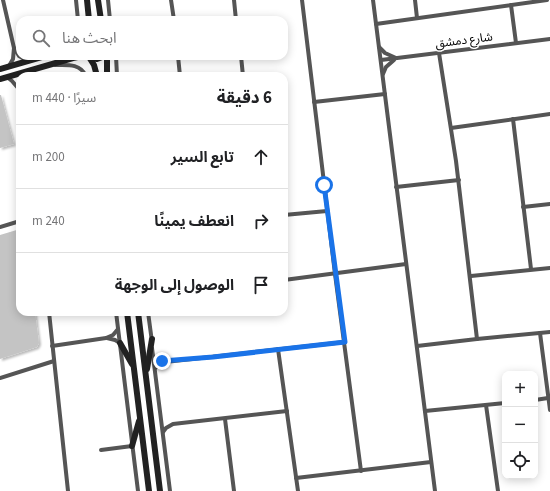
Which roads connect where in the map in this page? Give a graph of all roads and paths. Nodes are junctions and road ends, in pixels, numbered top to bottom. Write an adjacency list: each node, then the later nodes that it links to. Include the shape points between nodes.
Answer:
1 (2, 0): 24 (street)
2 (76, 0): 13 (street)
3 (87, 0): 14 (main road)
4 (98, 0): 15 (main road)
5 (108, 0): 16 (street)
6 (171, 0): 17 (street)
7 (234, 0): 18 (street)
8 (302, 0): 51 (street)
9 (373, 0): 20 (street)
10 (415, 0): 19 (street)
11 (547, 0): 12 (street)
12 (511, 5): 19 (street); 22 (street)
13 (78, 16)
14 (89, 16)
15 (100, 16)
16 (110, 16)
17 (173, 16)
18 (236, 16)
19 (417, 18): 20 (street)
20 (376, 24): 23 (street)
21 (550, 39): 22 (street, شارع دمشق)
22 (516, 43): 26 (street, شارع دمشق)
23 (379, 47): 27 (street); 35 (street)
24 (14, 48): 25 (street); 37 (street)
25 (16, 51)
26 (439, 53): 27 (street, شارع دمشق); 54 (street)
27 (396, 58): 35 (street, شارع دمشق); 47 (street)
28 (30, 60): 37 (main road)
29 (66, 60): 36 (main road)
30 (90, 60): 41 (main road)
31 (106, 60): 42 (main road)
32 (116, 60): 43 (street)
33 (178, 60): 44 (street)
34 (241, 60): 45 (street)
35 (381, 60): 47 (street)
36 (47, 65): 39 (main road); 40 (street, via 76,66)
37 (9, 66): 38 (main road)
38 (0, 69)
39 (28, 72)
40 (83, 72)
41 (96, 72)
42 (107, 72)
43 (117, 72)
44 (180, 72)
45 (243, 72)
46 (16, 75): 48 (main road)
47 (382, 75): 50 (street)
48 (3, 78): 49 (street)
49 (16, 85)
50 (385, 94): 51 (street); 56 (street)
51 (314, 102): 59 (street)
52 (550, 114): 53 (street)
53 (513, 119): 54 (street); 58 (street)
54 (451, 128): 55 (street)
55 (459, 180): 56 (street); 67 (street)
56 (396, 188): 63 (street)
57 (550, 204): 58 (street)
58 (523, 207): 65 (street)
59 (327, 211): 60 (street); 66 (street)
60 (288, 215)
61 (16, 221): 62 (street)
62 (0, 227)
63 (406, 264): 66 (street); 83 (street)
64 (550, 268): 65 (street)
65 (531, 269): 67 (street)
66 (335, 274): 68 (street); 80 (street)
67 (471, 276): 79 (street)
68 (288, 280)
69 (49, 316): 82 (street)
70 (116, 316): 74 (street)
71 (127, 316): 89 (main road)
72 (138, 316): 90 (main road)
73 (149, 316): 78 (street)
74 (118, 329): 77 (street); 81 (street)
75 (550, 332): 76 (street)
76 (540, 333): 79 (street); 92 (street)
77 (106, 338): 81 (street); 82 (street)
78 (152, 339): 85 (street); 90 (main road)
79 (477, 339): 83 (street)
80 (345, 342): 84 (street); 107 (street)
81 (120, 343): 89 (main road); 104 (street)
82 (52, 346): 86 (street)
83 (417, 346): 98 (street)
84 (278, 349): 87 (street); 97 (street)
85 (153, 357): 87 (street); 88 (street)
86 (54, 361): 91 (street); 109 (street)
87 (165, 362): 88 (street)
88 (155, 368): 100 (street)
89 (134, 369): 99 (main road)
90 (146, 376): 112 (main road)
91 (0, 378)
92 (548, 398): 93 (street); 96 (street)
93 (538, 400)
94 (502, 403): 95 (street)
95 (486, 405): 98 (street); 117 (street)
96 (550, 410)
97 (287, 411): 101 (street); 108 (street)
98 (425, 411): 106 (street)
99 (140, 417): 104 (main road); 111 (main road)
100 (161, 418): 102 (street); 103 (street)
101 (226, 419): 102 (street); 114 (street)
102 (173, 424): 103 (street)
103 (163, 432): 113 (street)
104 (132, 446): 105 (street); 110 (street)
105 (101, 450)
106 (431, 462): 107 (street); 116 (street)
107 (361, 470): 108 (street)
108 (296, 478): 115 (street)
109 (68, 491)
110 (138, 491)
111 (149, 491)
112 (160, 491)
113 (170, 491)
114 (234, 491)
115 (298, 491)
116 (436, 491)
117 (498, 491)

